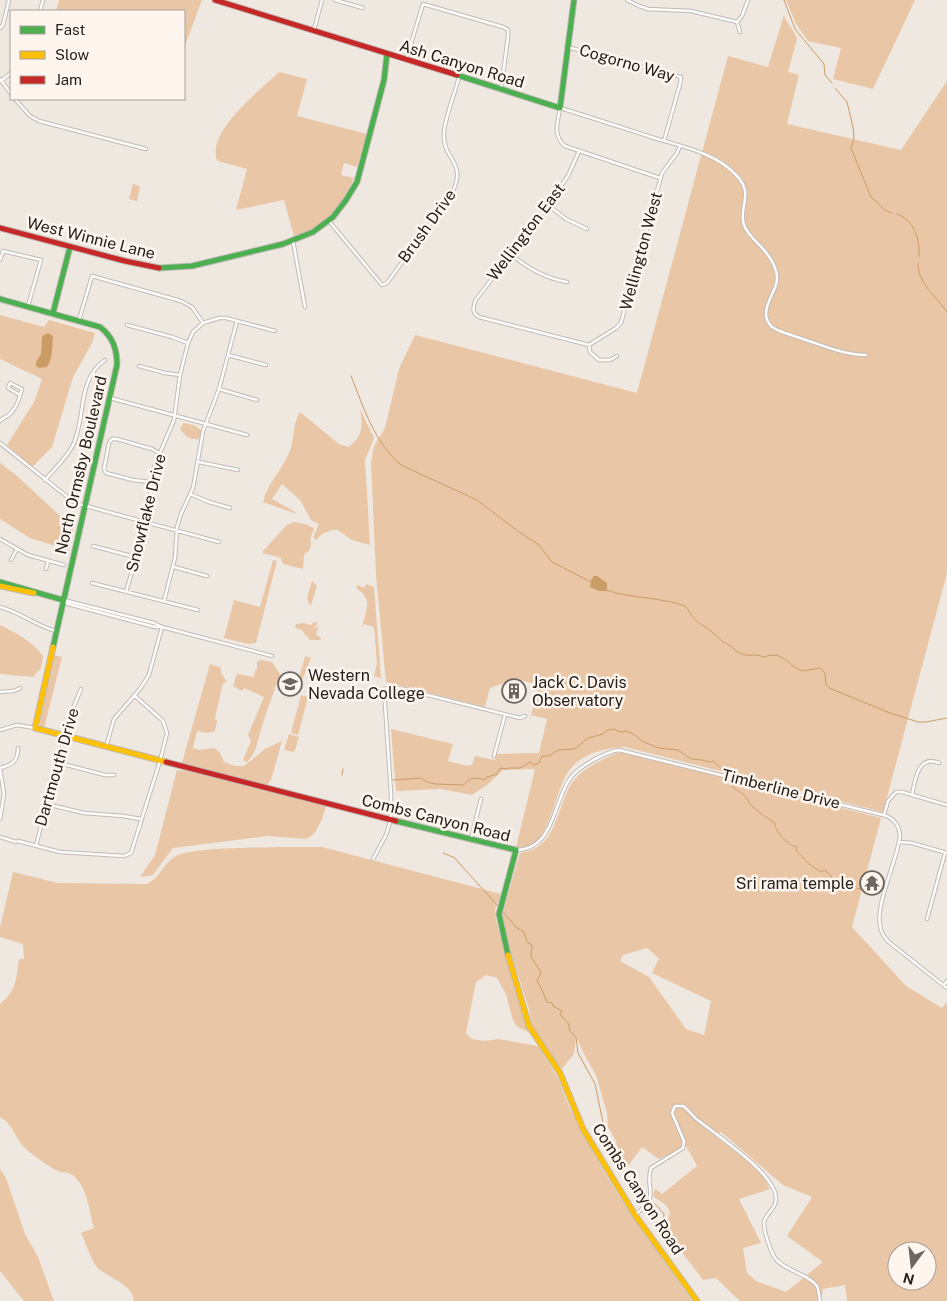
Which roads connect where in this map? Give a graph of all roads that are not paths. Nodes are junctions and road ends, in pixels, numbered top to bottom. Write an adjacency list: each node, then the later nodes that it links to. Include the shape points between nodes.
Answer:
1 (9, 0): 10 (street)
2 (215, 0): 11 (street, Ash Canyon Road)
3 (322, 0): 11 (street)
4 (335, 0): 8 (street)
5 (574, 0): 13 (street)
6 (627, 0): 9 (street, via 648,9 691,11)
7 (748, 0): 9 (street)
8 (363, 8)
9 (737, 22): 12 (street)
10 (0, 28)
11 (314, 30): 14 (street, Ash Canyon Road)
12 (740, 32)
13 (568, 47): 21 (street); 22 (street, Cogorno Way, via 680,77)
14 (388, 54): 15 (street, Ash Canyon Road); 28 (street, West Winnie Lane, via 357,182 345,204)
15 (406, 60): 16 (street, Ash Canyon Road); 18 (street, via 423,4 503,26 508,30 508,37)
16 (459, 76): 18 (street, Ash Canyon Road); 28 (street, Brush Drive, via 444,132 446,149 458,171 457,184 387,283 382,285)
17 (0, 81): 19 (street)
18 (501, 89): 21 (street, Ash Canyon Road)
19 (10, 93)
20 (16, 100): 24 (street, via 39,121)
21 (560, 108): 22 (street, Ash Canyon Road); 25 (street, via 558,137 565,146)
22 (664, 141): 23 (street, Ash Canyon Road)
23 (680, 146): 26 (street, Wellington West); 48 (street, Ash Canyon Road, via 723,163 743,183 746,198 744,224 768,253 777,274 777,283 766,312 771,326 844,352)
24 (146, 149)
25 (579, 151): 26 (street); 27 (street, Wellington East, via 568,176)
26 (660, 178): 46 (street, Wellington West, via 621,323)
27 (548, 205): 30 (street); 33 (street, Wellington East)
28 (329, 220): 31 (street, West Winnie Lane)
29 (0, 228): 32 (street, West Winnie Lane)
30 (587, 229)
31 (293, 241): 32 (street, West Winnie Lane, via 196,266 168,269 140,265); 38 (street)
32 (70, 246): 39 (street)
33 (511, 254): 35 (street, via 529,269); 46 (street, Wellington East, via 475,302 474,312 479,317)
34 (0, 260): 37 (street, via 3,251 41,260)
35 (567, 282)
36 (0, 299): 37 (street, North Ormsby Boulevard)
37 (28, 306): 39 (street, North Ormsby Boulevard)
38 (305, 307)
39 (53, 313): 40 (street, North Ormsby Boulevard)
40 (80, 320): 42 (street, via 92,276 180,301 192,307); 56 (street, North Ormsby Boulevard, via 100,327 114,342 118,354)
41 (237, 321): 42 (street, via 219,318); 44 (street); 47 (street)
42 (203, 323): 45 (street, Snowflake Drive, via 193,332)
43 (126, 325): 45 (street)
44 (275, 331)
45 (188, 343): 53 (street, Snowflake Drive)
46 (589, 345): 49 (street, via 590,352 599,360)
47 (228, 355): 51 (street); 54 (street)
48 (866, 355)
49 (618, 356)
50 (106, 360): 66 (street, via 89,378 72,446)
51 (266, 365)
52 (139, 366): 53 (street)
53 (180, 375): 58 (street, Snowflake Drive)
54 (219, 389): 57 (street); 60 (street)
55 (20, 395): 55 (street, via 22,389 10,383 8,388); 59 (street, via 9,416)
56 (110, 398): 58 (street); 69 (street, North Ormsby Boulevard)
57 (257, 400)
58 (176, 415): 60 (street); 63 (street, Snowflake Drive)
59 (1, 418)
60 (206, 423): 61 (street); 64 (street)
61 (247, 435)
62 (0, 443): 66 (street)
63 (160, 453): 67 (street, Snowflake Drive); 67 (street, via 117,439 110,442 106,472)
64 (199, 462): 65 (street); 68 (street)
65 (238, 470)
66 (45, 480): 69 (street, via 70,500)
67 (151, 482): 71 (street, Snowflake Drive)
68 (190, 494): 70 (street); 72 (street)
69 (85, 506): 71 (street); 80 (street, North Ormsby Boulevard)
70 (230, 508)
71 (146, 523): 72 (street); 77 (street, Snowflake Drive)
72 (176, 531): 74 (street); 81 (street)
73 (0, 539): 76 (street)
74 (219, 542)
75 (93, 546): 77 (street)
76 (17, 550): 78 (street); 79 (street)
77 (135, 557): 87 (street, Snowflake Drive)
78 (11, 560)
79 (48, 562): 80 (street); 82 (street)
80 (67, 566): 89 (street, North Ormsby Boulevard)
81 (174, 567): 83 (street); 90 (street)
82 (46, 570)
83 (207, 576)
84 (0, 582): 88 (street)
85 (92, 583): 87 (street)
86 (0, 586): 88 (street)
87 (126, 592): 90 (street)
88 (38, 594): 89 (street)
89 (63, 600): 93 (street); 94 (street, North Ormsby Boulevard)
90 (164, 601): 92 (street)
91 (0, 607): 94 (street)
92 (198, 610)
93 (162, 627): 95 (street); 99 (street, via 149,675)
94 (56, 631): 102 (street, North Ormsby Boulevard)
95 (272, 656)
96 (20, 688): 98 (street)
97 (81, 689): 104 (street, Dartmouth Drive)
98 (0, 692)
99 (134, 695): 105 (street, via 114,719); 108 (street, via 165,725 167,733)
100 (505, 715): 101 (street); 107 (street); 119 (street, via 405,689 384,689)
101 (525, 716)
102 (35, 728): 103 (street, via 17,725); 104 (street, Combs Canyon Road)
103 (0, 730)
104 (66, 737): 105 (street, Combs Canyon Road); 109 (street, Dartmouth Drive)
105 (106, 747): 108 (street, Combs Canyon Road)
106 (18, 748): 111 (street, via 15,762)
107 (494, 756)
108 (160, 762): 119 (street, Combs Canyon Road); 120 (street)
109 (59, 763): 112 (street); 115 (street, Dartmouth Drive)
110 (939, 763): 113 (street, via 930,761 922,765)
111 (0, 769): 118 (street, via 4,794)
112 (114, 775)
113 (912, 795): 116 (street); 117 (street, via 896,792)
114 (481, 799): 122 (street)
115 (46, 804): 120 (street, via 84,813); 124 (street, Dartmouth Drive)
116 (947, 805)
117 (884, 815): 123 (street, via 898,825); 125 (street, Timberline Drive, via 618,750 572,776 541,840 532,847)
118 (0, 819)
119 (391, 819): 122 (street, Combs Canyon Road); 127 (street)
120 (141, 820): 124 (street, via 131,853 124,856 60,852)
121 (0, 837): 124 (street)
122 (471, 839): 125 (street, Combs Canyon Road)
123 (900, 842): 126 (street); 130 (street, via 882,903 880,926 887,941)
124 (36, 846)
125 (516, 850): 131 (street, Combs Canyon Road, via 499,914 526,1016 560,1073 583,1129)
126 (946, 853): 128 (street)
127 (373, 859)
128 (927, 920)
129 (947, 981): 130 (street)
130 (945, 986)
131 (635, 1215): 132 (street, Combs Canyon Road); 133 (street, via 650,1198 651,1168 683,1148 684,1141 672,1113 679,1105 751,1162 769,1181 776,1200 763,1226 776,1259 813,1282 818,1288)
132 (698, 1301)
133 (820, 1301)

